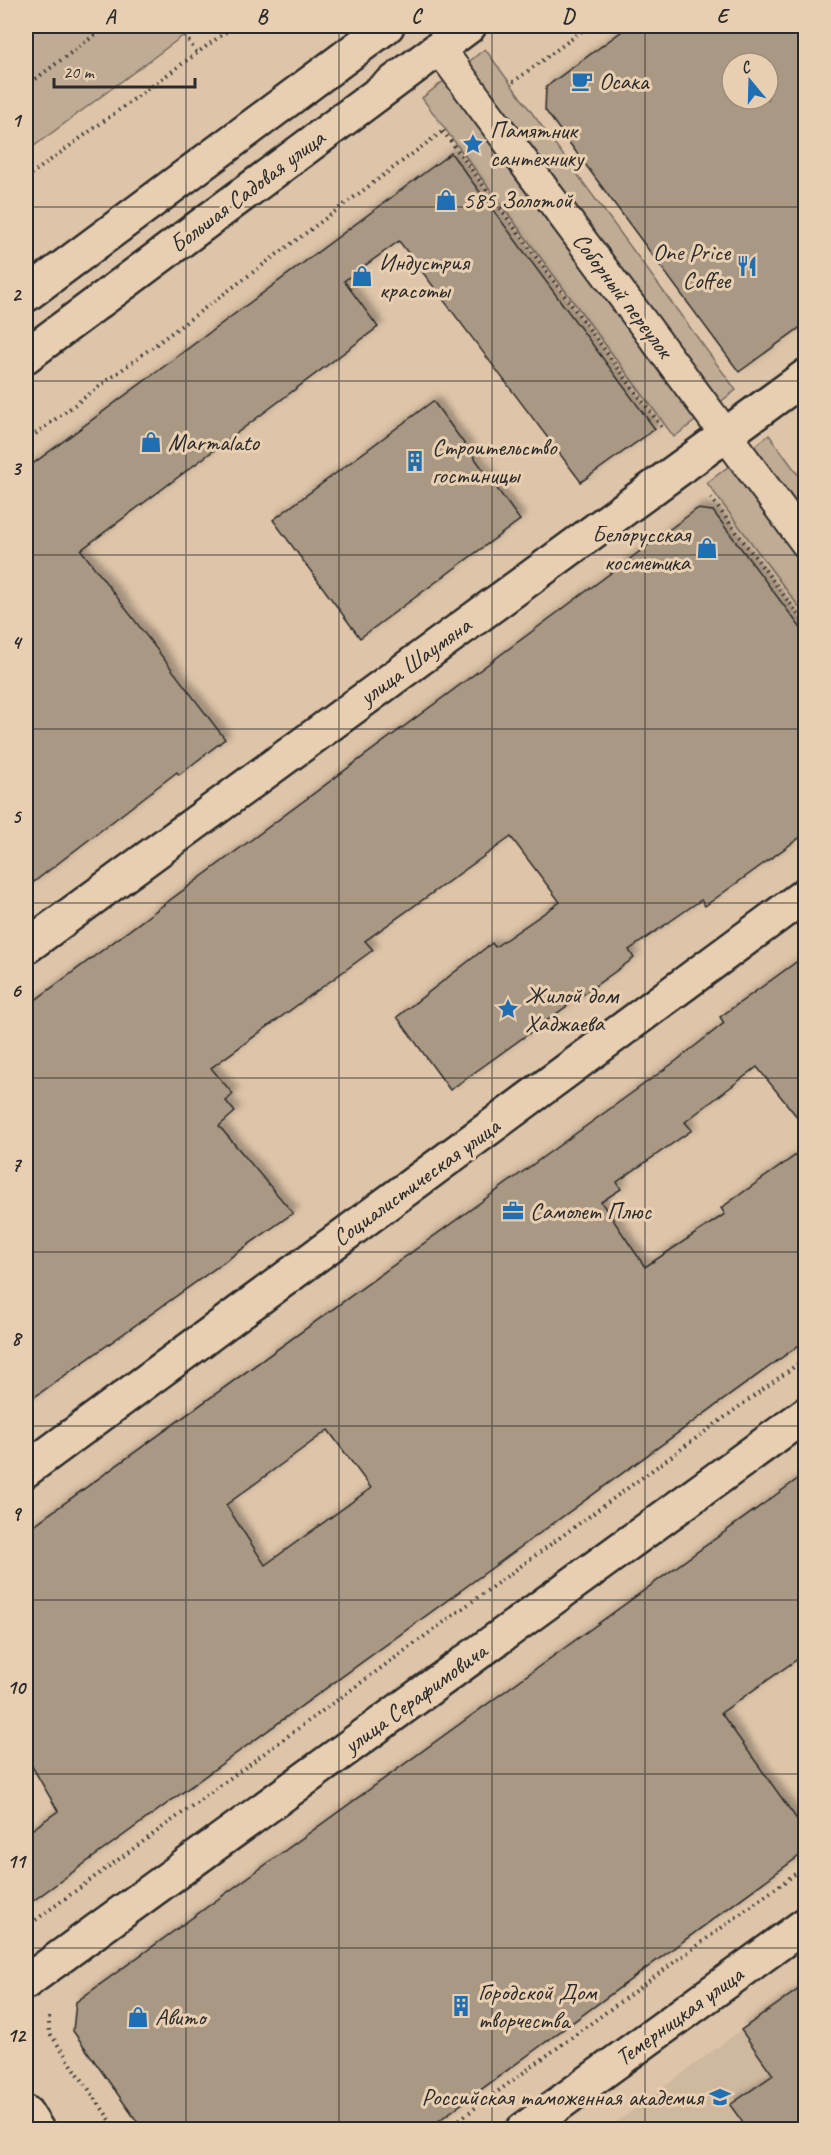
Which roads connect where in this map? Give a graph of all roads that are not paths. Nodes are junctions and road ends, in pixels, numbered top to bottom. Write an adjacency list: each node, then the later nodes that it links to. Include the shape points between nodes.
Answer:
1 (387, 26): 4 (street, Большая Садовая улица)
2 (469, 26): 3 (street, Большая Садовая улица)
3 (439, 48): 5 (street, Большая Садовая улица); 7 (street, Соборный переулок)
4 (26, 295)
5 (26, 356)
6 (806, 376): 7 (street, улица Шаумяна)
7 (724, 433): 8 (street, Соборный переулок); 10 (street, улица Шаумяна)
8 (806, 543)
9 (806, 894): 12 (street, Социалистическая улица)
10 (26, 946)
11 (806, 1414): 14 (street, улица Серафимовича)
12 (26, 1470)
13 (806, 1924): 17 (street, Темерницкая улица)
14 (26, 1982)
15 (26, 2113): 16 (street)
16 (38, 2130)
17 (524, 2130)

